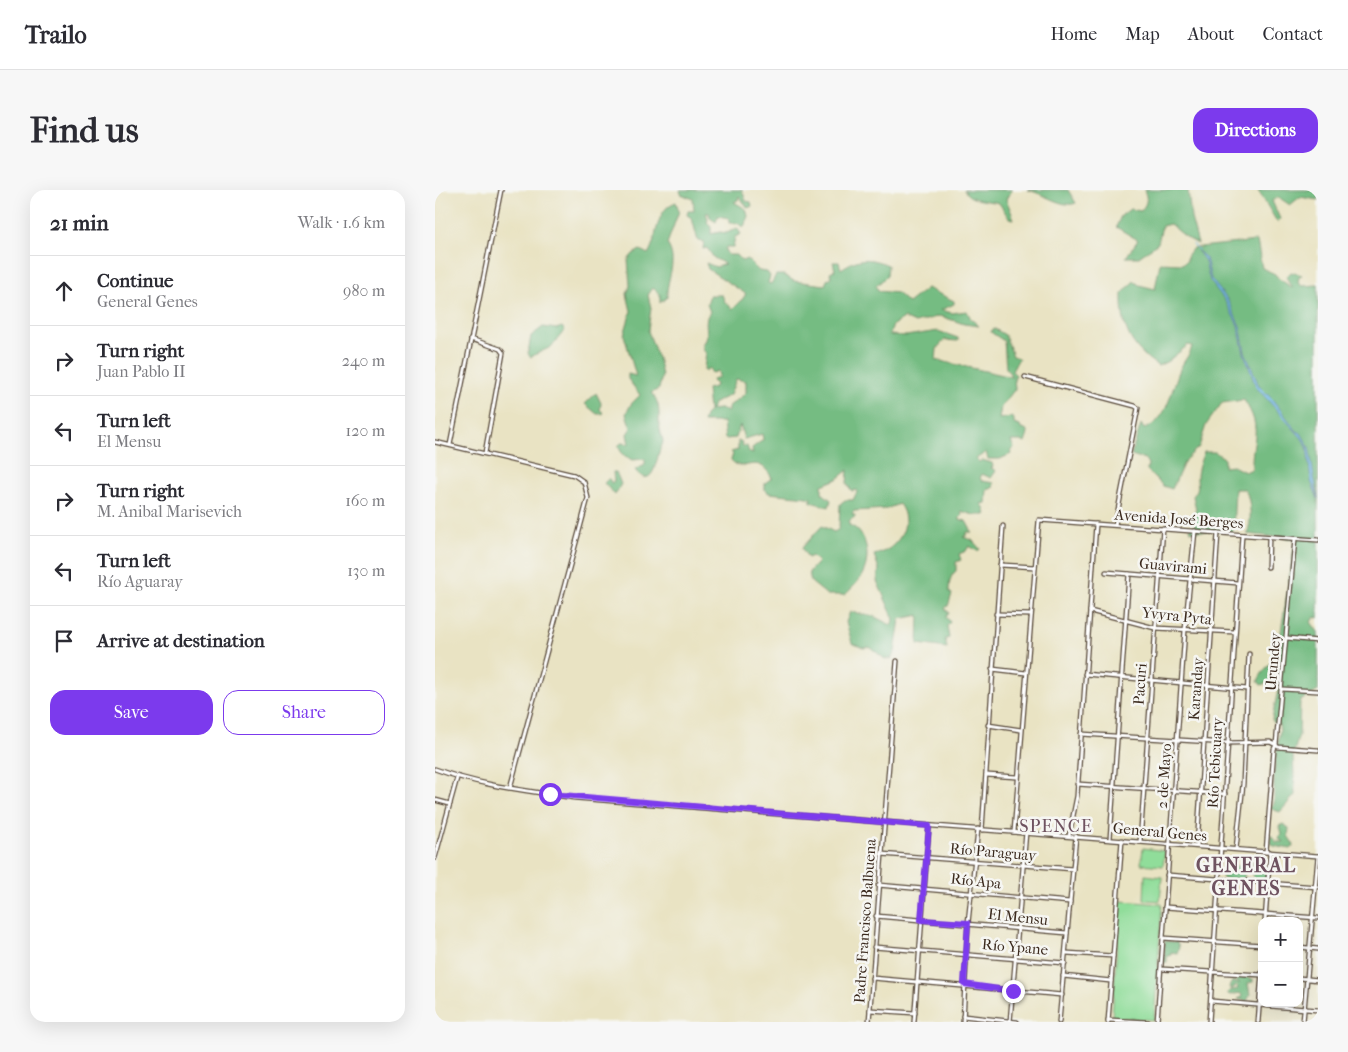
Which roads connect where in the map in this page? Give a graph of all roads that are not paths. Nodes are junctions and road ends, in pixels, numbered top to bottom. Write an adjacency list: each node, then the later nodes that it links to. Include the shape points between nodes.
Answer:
1 (501, 190): 2 (street)
2 (471, 339): 5 (street); 6 (street, via 503,353)
3 (1025, 377): 8 (street, via 1138,408)
4 (435, 442): 5 (street)
5 (450, 445): 6 (street)
6 (485, 453): 67 (street, via 574,475 584,482 587,498)
7 (1096, 524): 8 (street, Avenida José Berges); 18 (street, Avenida José Berges, via 1039,520); 26 (street)
8 (1115, 525): 10 (street, Avenida José Berges)
9 (1003, 526): 17 (street)
10 (1163, 528): 11 (street, Avenida José Berges); 22 (street, Pacuri)
11 (1195, 531): 12 (street, Avenida José Berges); 23 (street, 2 de Mayo)
12 (1218, 533): 13 (street, Avenida José Berges); 24 (street, Karanday)
13 (1242, 535): 14 (street, Avenida José Berges); 25 (street, Río Tebicuary)
14 (1269, 537): 15 (street, Avenida José Berges); 19 (street)
15 (1295, 539): 16 (street, Avenida José Berges); 34 (street, Urundey)
16 (1318, 540)
17 (1000, 565): 18 (street); 27 (street)
18 (1035, 567): 28 (street)
19 (1268, 567)
20 (1106, 572): 21 (street, Guavirami)
21 (1129, 574): 22 (street, Guavirami); 29 (street)
22 (1159, 576): 23 (street, Guavirami); 30 (street, Pacuri)
23 (1190, 578): 24 (street, Guavirami); 31 (street, 2 de Mayo)
24 (1214, 581): 25 (street, Guavirami); 32 (street, Karanday)
25 (1238, 583): 33 (street, Río Tebicuary)
26 (1089, 611): 29 (street, Yvyra Pyta); 40 (street)
27 (996, 614): 28 (street); 38 (street)
28 (1031, 615): 39 (street)
29 (1125, 622): 30 (street, Yvyra Pyta); 41 (street)
30 (1155, 628): 31 (street, Yvyra Pyta); 42 (street, Pacuri)
31 (1185, 630): 32 (street, Yvyra Pyta); 43 (street, 2 de Mayo)
32 (1211, 631): 33 (street, Yvyra Pyta); 44 (street, Karanday)
33 (1235, 632): 45 (street, Río Tebicuary)
34 (1287, 638): 35 (street); 47 (street, Urundey)
35 (1318, 641)
36 (1249, 654): 46 (street)
37 (897, 661): 73 (street, Padre Francisco Balbuena)
38 (992, 669): 39 (street); 49 (street)
39 (1025, 673): 50 (street)
40 (1085, 674): 41 (street); 51 (street)
41 (1122, 677): 42 (street); 52 (street)
42 (1152, 680): 43 (street); 53 (street, Pacuri)
43 (1181, 682): 44 (street); 54 (street, 2 de Mayo)
44 (1208, 684): 45 (street); 55 (street, Karanday)
45 (1231, 687): 46 (street); 57 (street, Río Tebicuary)
46 (1247, 689): 56 (street)
47 (1282, 689): 48 (street); 58 (street, Urundey)
48 (1318, 691)
49 (988, 725): 50 (street); 61 (street)
50 (1021, 730): 62 (street)
51 (1081, 734): 52 (street); 64 (street)
52 (1118, 736): 53 (street); 65 (street)
53 (1148, 738): 54 (street); 66 (street, Pacuri)
54 (1178, 740): 55 (street); 68 (street, 2 de Mayo)
55 (1203, 742): 57 (street); 69 (street, Karanday)
56 (1244, 742): 57 (street); 58 (street); 88 (street)
57 (1228, 743): 70 (street, Río Tebicuary)
58 (1276, 745): 59 (street); 89 (street, Urundey)
59 (1318, 750)
60 (435, 769): 63 (street, General Genes)
61 (985, 775): 62 (street); 75 (street)
62 (1017, 777): 77 (street)
63 (457, 778): 67 (street, General Genes); 72 (street)
64 (1077, 784): 65 (street); 80 (street)
65 (1115, 785): 66 (street); 82 (street)
66 (1144, 787): 68 (street); 84 (street, Pacuri)
67 (510, 788): 73 (street, General Genes, via 627,802)
68 (1174, 790): 69 (street); 85 (street, 2 de Mayo)
69 (1201, 792): 70 (street); 86 (street, Karanday)
70 (1225, 794): 87 (street, Río Tebicuary)
71 (435, 800): 72 (street)
72 (450, 804): 79 (street)
73 (884, 822): 74 (street, General Genes); 90 (street, Padre Francisco Balbuena)
74 (929, 826): 75 (street, General Genes); 93 (street)
75 (980, 830): 77 (street, General Genes); 94 (street)
76 (435, 832): 79 (street)
77 (1014, 832): 78 (street, General Genes)
78 (1026, 832): 80 (street, General Genes); 95 (street)
79 (442, 834): 92 (street)
80 (1069, 836): 81 (street, General Genes)
81 (1076, 836): 82 (street, General Genes); 96 (street)
82 (1110, 839): 83 (street, General Genes)
83 (1122, 840): 84 (street, General Genes); 127 (street)
84 (1140, 842): 85 (street, General Genes)
85 (1170, 844): 86 (street, General Genes); 97 (street, 2 de Mayo)
86 (1197, 846): 87 (street, General Genes)
87 (1222, 848): 88 (street, General Genes); 98 (street, Río Tebicuary)
88 (1236, 849): 89 (street, General Genes)
89 (1268, 852): 91 (street, General Genes); 99 (street, Urundey)
90 (881, 854): 93 (street, Río Paraguay); 100 (street, Padre Francisco Balbuena)
91 (1318, 856): 101 (street)
92 (435, 858)
93 (926, 858): 94 (street, Río Paraguay); 102 (street)
94 (974, 861): 95 (street, Río Paraguay); 103 (street)
95 (1023, 866): 96 (street, Río Paraguay); 104 (street)
96 (1073, 869): 105 (street)
97 (1167, 875): 98 (street); 106 (street, 2 de Mayo)
98 (1220, 879): 99 (street); 107 (street, Río Tebicuary)
99 (1267, 883): 101 (street); 108 (street, Urundey)
100 (878, 885): 102 (street, Río Apa); 109 (street, Padre Francisco Balbuena)
101 (1316, 886): 111 (street)
102 (924, 888): 103 (street, Río Apa); 113 (street)
103 (971, 892): 104 (street, Río Apa); 114 (street)
104 (1020, 897): 105 (street, Río Apa); 115 (street)
105 (1070, 902): 116 (street)
106 (1165, 907): 107 (street); 117 (street, 2 de Mayo)
107 (1218, 910): 108 (street); 118 (street, Río Tebicuary)
108 (1266, 914): 110 (street, Urundey); 111 (street)
109 (876, 916): 113 (street, El Mensu); 120 (street, Padre Francisco Balbuena)
110 (1266, 917)
111 (1312, 918): 112 (street); 122 (street)
112 (1318, 918)
113 (921, 920): 114 (street, El Mensu); 124 (street)
114 (968, 923): 115 (street, El Mensu); 126 (street)
115 (1017, 929): 116 (street, El Mensu); 128 (street)
116 (1067, 934): 125 (street)
117 (1163, 938): 118 (street); 130 (street, 2 de Mayo)
118 (1215, 941): 119 (street); 131 (street, Río Tebicuary)
119 (1258, 945)
120 (874, 947): 124 (street, Río Ypane); 134 (street, Padre Francisco Balbuena)
121 (1303, 947): 122 (street)
122 (1310, 948): 123 (street); 136 (street)
123 (1318, 949)
124 (919, 950): 126 (street, Río Ypane); 139 (street)
125 (1065, 953): 127 (street); 129 (street)
126 (966, 954): 128 (street, Río Ypane); 140 (street)
127 (1113, 956): 137 (street)
128 (1014, 959): 129 (street, Río Ypane); 141 (street)
129 (1065, 963): 133 (street)
130 (1161, 969): 131 (street); 160 (street, 2 de Mayo)
131 (1213, 973): 132 (street); 143 (street, Río Tebicuary)
132 (1258, 975)
133 (1063, 976): 137 (street); 142 (street)
134 (872, 978): 139 (street); 148 (street, Padre Francisco Balbuena)
135 (1303, 978): 136 (street)
136 (1307, 979): 138 (street); 147 (street)
137 (1111, 980): 152 (street)
138 (1318, 980)
139 (916, 981): 140 (street); 150 (street)
140 (964, 984): 141 (street); 151 (street)
141 (1013, 991): 142 (street); 156 (street)
142 (1062, 995): 158 (street)
143 (1211, 1000): 144 (street); 161 (street, Río Tebicuary)
144 (1258, 1005)
145 (1259, 1007): 162 (street)
146 (1282, 1007): 147 (street)
147 (1304, 1009): 149 (street); 163 (street)
148 (870, 1010): 150 (street); 153 (street, Padre Francisco Balbuena)
149 (1318, 1010)
150 (915, 1013): 154 (street)
151 (963, 1016): 155 (street); 156 (street)
152 (1108, 1021): 159 (street)
153 (869, 1022)
154 (914, 1022)
155 (963, 1022)
156 (1010, 1022): 157 (street)
157 (1017, 1022)
158 (1059, 1022)
159 (1148, 1022)
160 (1157, 1022)
161 (1209, 1022)
162 (1258, 1022)
163 (1303, 1022)

